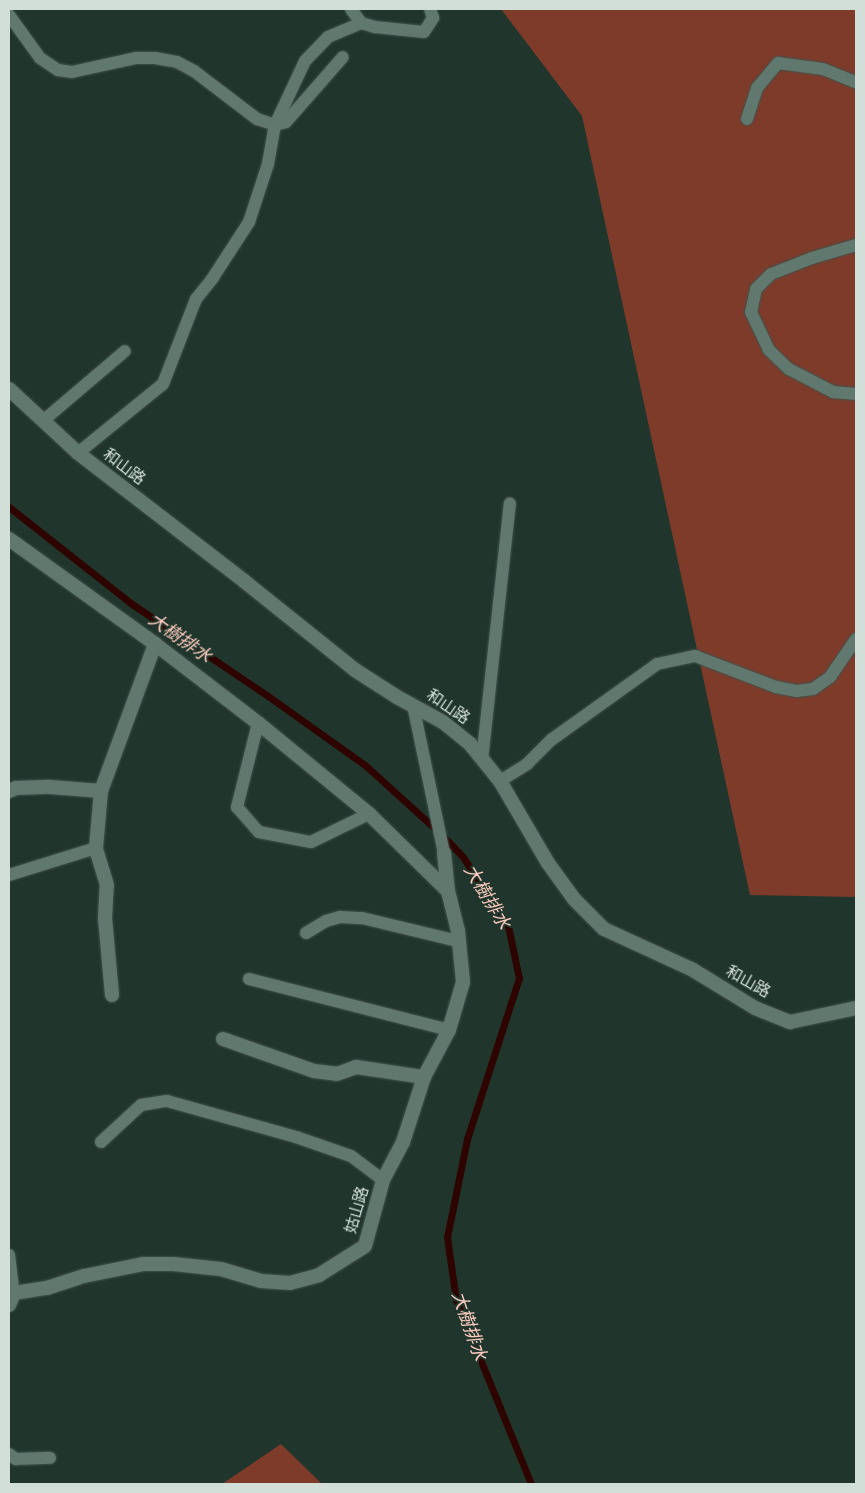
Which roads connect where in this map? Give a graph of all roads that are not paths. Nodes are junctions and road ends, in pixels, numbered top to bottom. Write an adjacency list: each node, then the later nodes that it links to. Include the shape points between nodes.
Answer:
1 (351, 9): 4 (lane)
2 (430, 9): 4 (lane, via 433,18 424,32 374,28)
3 (9, 15): 8 (lane, via 40,58 58,70 72,72 136,58 177,62 194,71 257,119)
4 (361, 23): 8 (lane, via 328,37 305,61)
5 (343, 57): 8 (lane, via 286,122)
6 (856, 82): 7 (lane, via 824,69 778,63 757,88)
7 (747, 118)
8 (275, 125): 14 (lane, via 268,164 249,222 196,299 163,384)
9 (856, 245): 12 (lane, via 771,274 756,289 751,312 769,350 789,369 833,392)
10 (125, 351): 13 (lane)
11 (9, 389): 13 (street, 和山路)
12 (856, 394)
13 (44, 420): 14 (street, 和山路)
14 (78, 453): 19 (street, 和山路, via 355,670)
15 (510, 504): 21 (lane)
16 (11, 545): 18 (street)
17 (856, 639): 22 (lane, via 830,677 813,689 797,691 776,687 695,656 657,664 551,740 527,764)
18 (154, 644): 20 (street); 23 (street)
19 (413, 705): 21 (street, 和山路, via 443,722 470,744); 27 (lane)
20 (258, 723): 25 (street); 25 (lane, via 236,807 260,832 312,842)
21 (482, 760): 22 (street, 和山路)
22 (500, 780): 34 (street, 和山路, via 548,863 574,899 604,929 693,970 755,1008 790,1022)
23 (101, 791): 24 (street, via 50,787 16,788); 26 (street)
24 (9, 792)
25 (369, 814): 29 (street)
26 (96, 848): 28 (lane); 33 (street, via 107,885)
27 (444, 854): 29 (street, 姑山路)
28 (9, 875)
29 (448, 891): 31 (street, 姑山路)
30 (306, 932): 31 (lane, via 340,917 362,918)
31 (458, 941): 35 (street, 姑山路, via 463,982)
32 (249, 979): 35 (lane)
33 (112, 995)
34 (856, 1008)
35 (449, 1030): 37 (street, 姑山路)
36 (223, 1039): 37 (street, via 314,1071 337,1074 356,1067)
37 (424, 1077): 39 (street, 姑山路, via 403,1142)
38 (101, 1142): 39 (lane, via 141,1106 167,1101 351,1156)
39 (383, 1180): 41 (street, 姑山路, via 365,1246 319,1276 290,1283 261,1281 221,1269 144,1264 84,1276)
40 (9, 1255): 41 (lane)
41 (12, 1299)
42 (9, 1454): 43 (lane, via 16,1459)
43 (50, 1458)

